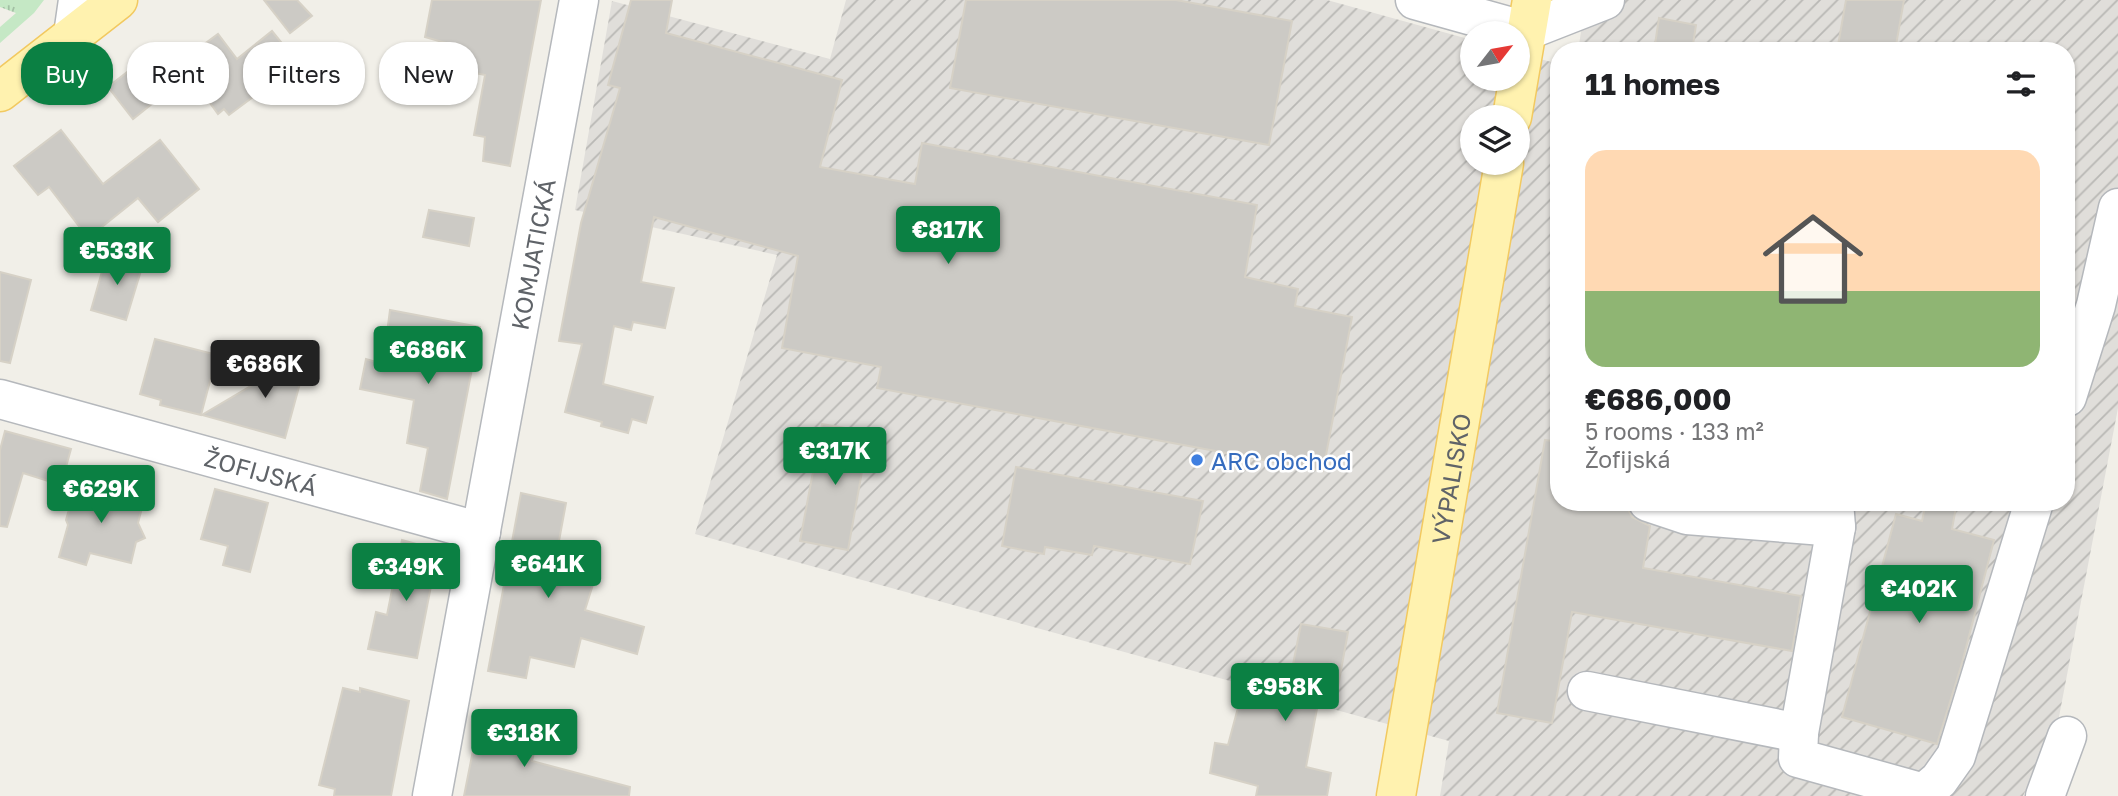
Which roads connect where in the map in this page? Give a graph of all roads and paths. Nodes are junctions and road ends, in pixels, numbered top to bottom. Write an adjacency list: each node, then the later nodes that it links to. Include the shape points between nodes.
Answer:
1 (118, 0): 6 (main road)
2 (579, 0): 16 (street, KOMJATICKÁ)
3 (1415, 0): 5 (street)
4 (1605, 0): 5 (street)
5 (1529, 15): 8 (main road)
6 (76, 17): 7 (main road)
7 (0, 92)
8 (1514, 105)
9 (1502, 175): 22 (main road, VÝPALISKO)
10 (2118, 208): 11 (street)
11 (2075, 372)
12 (0, 399): 16 (street, ŽOFIJSKÁ)
13 (1675, 511): 15 (street, via 1687,515)
14 (2031, 511): 20 (street, via 1956,756)
15 (1835, 515): 18 (street)
16 (481, 532): 21 (street, KOMJATICKÁ)
17 (1587, 691): 18 (street)
18 (1799, 733): 20 (street, via 1798,758)
19 (2067, 736): 23 (street)
20 (1922, 795)
21 (432, 796)
22 (1396, 796)
23 (2045, 796)

